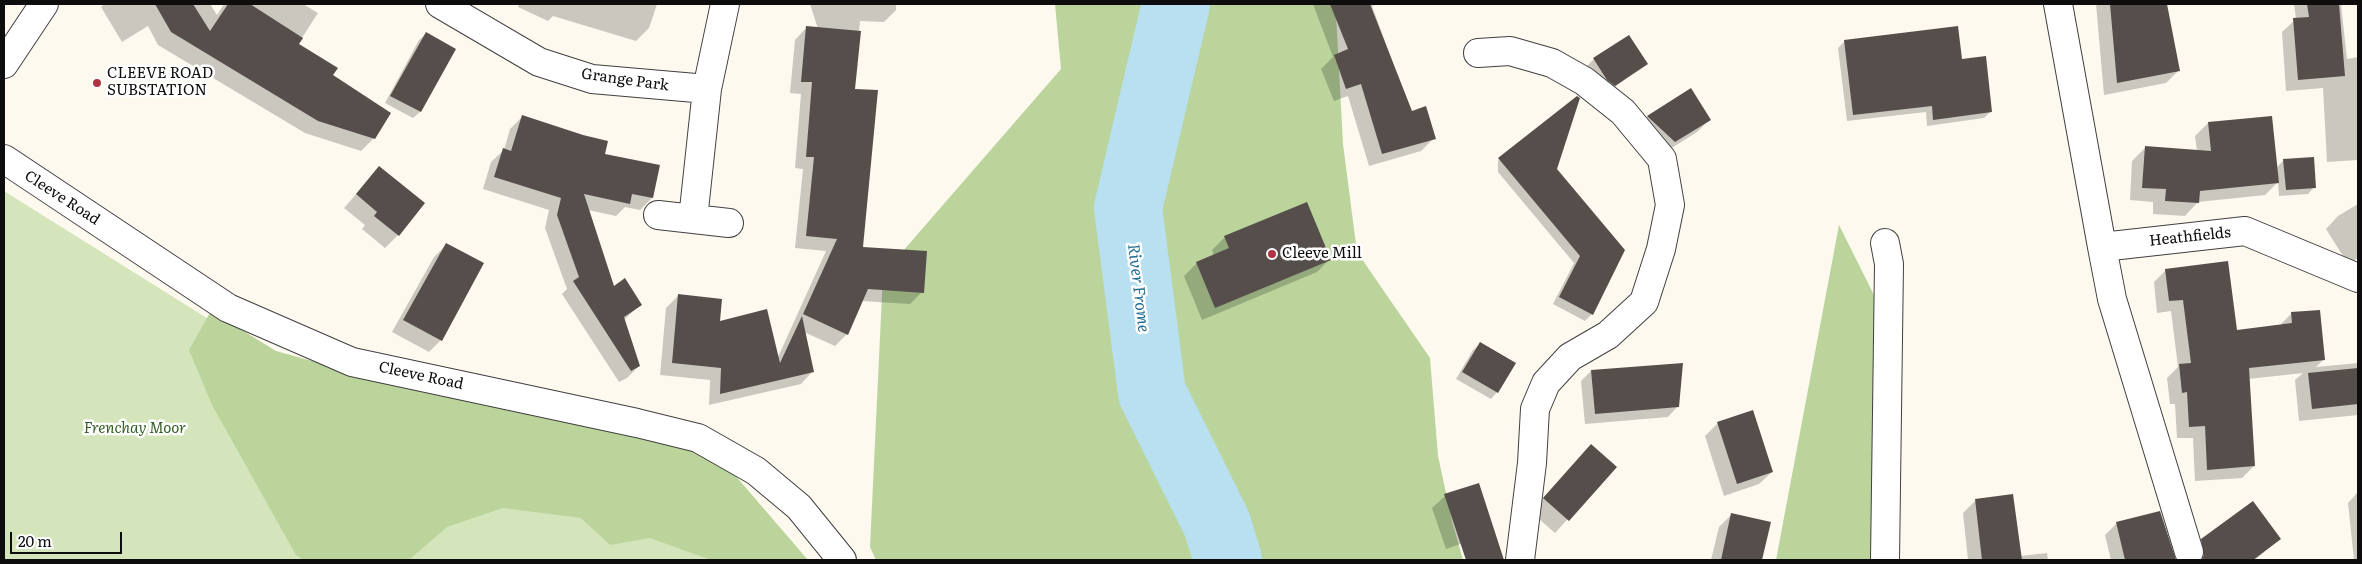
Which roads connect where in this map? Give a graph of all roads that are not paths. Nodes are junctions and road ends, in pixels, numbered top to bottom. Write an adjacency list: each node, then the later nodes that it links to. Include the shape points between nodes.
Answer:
1 (44, 4): 6 (street)
2 (442, 4): 7 (street, Grange Park, via 539,62 592,79)
3 (725, 4): 7 (street)
4 (2058, 4): 13 (street)
5 (1478, 53): 17 (street, via 1510,51 1552,63 1584,80 1623,112 1662,159 1670,205 1644,302 1608,335 1570,358 1546,383 1538,401)
6 (4, 64)
7 (707, 89): 10 (street)
8 (4, 159): 16 (street, Cleeve Road, via 228,308 352,362 698,438 763,477 799,507)
9 (658, 214): 10 (street)
10 (693, 219): 11 (street)
11 (730, 223)
12 (1885, 243): 18 (street, via 1889,264)
13 (2102, 247): 14 (street, Heathfields, via 2245,231); 15 (street, via 2112,298)
14 (2358, 278)
15 (2189, 552)
16 (842, 560)
17 (1520, 560)
18 (1885, 560)

